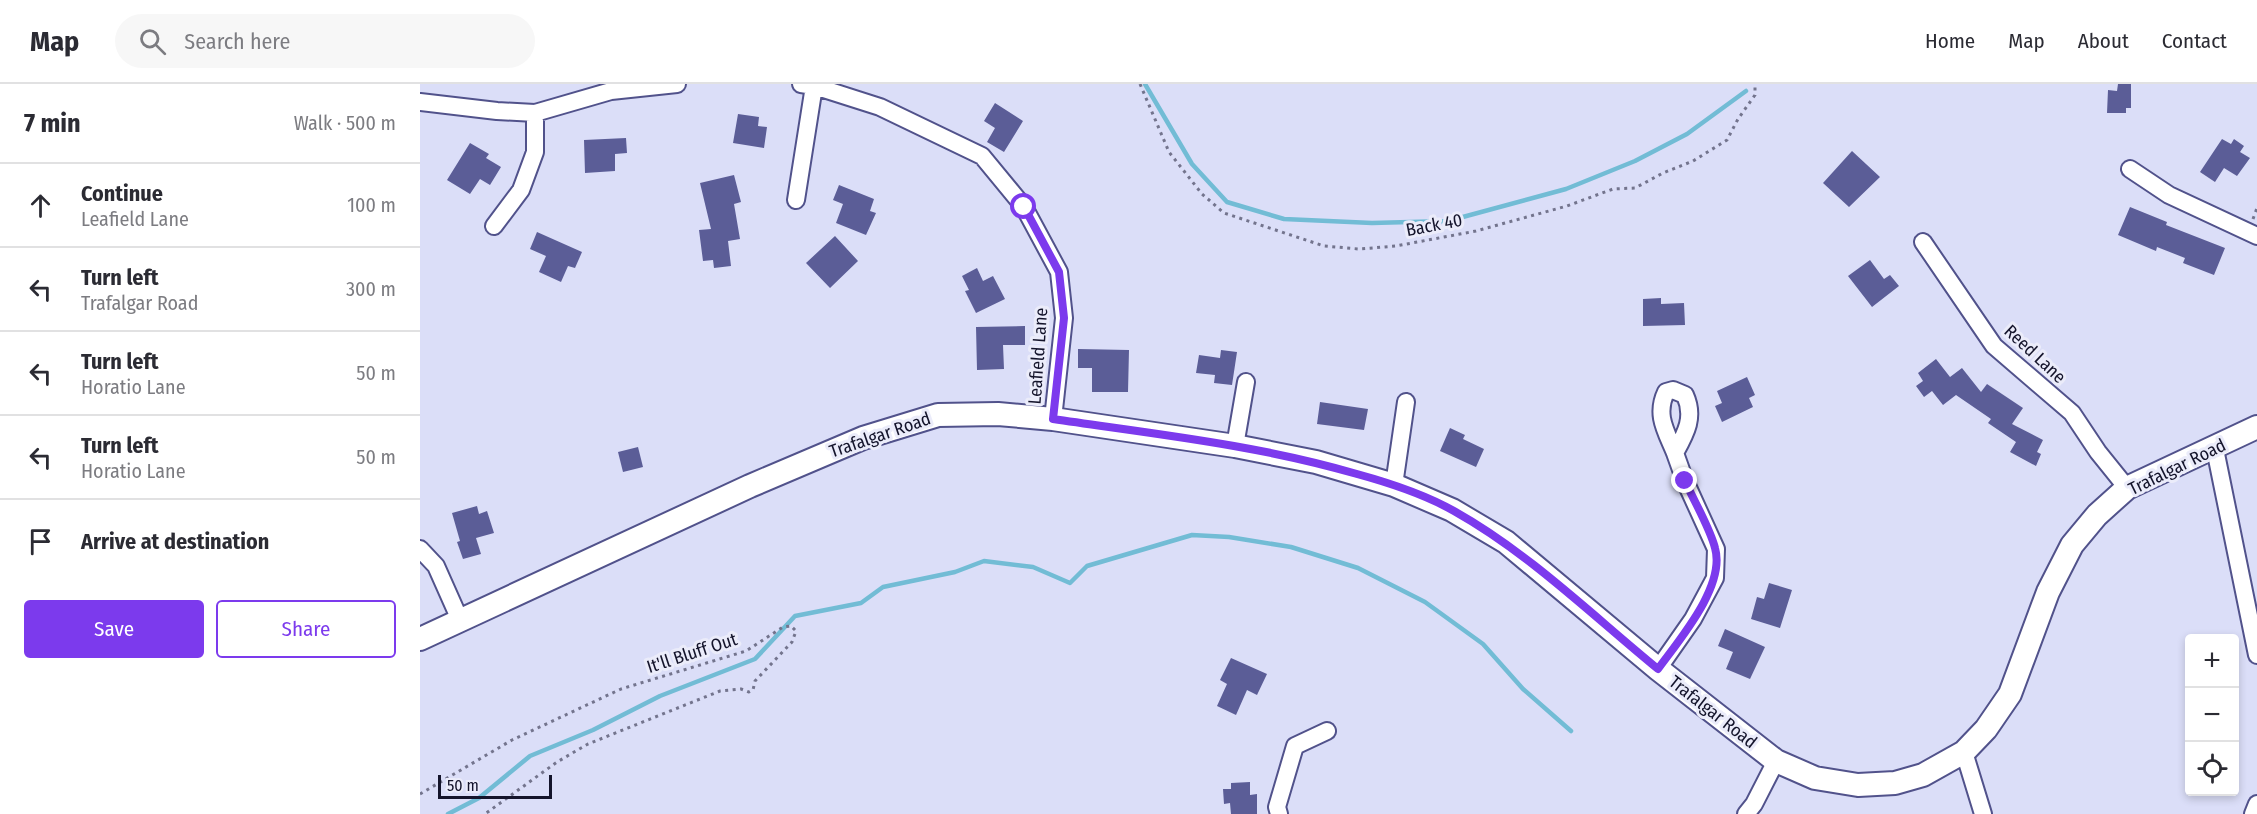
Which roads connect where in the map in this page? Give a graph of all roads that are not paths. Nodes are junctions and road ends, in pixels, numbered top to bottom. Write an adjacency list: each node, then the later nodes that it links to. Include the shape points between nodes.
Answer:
1 (677, 84): 4 (street, via 611,91)
2 (808, 85): 6 (street); 12 (street, Leafield Lane, via 880,107 982,156 1024,207 1059,272 1064,318)
3 (420, 102): 4 (street)
4 (535, 113): 7 (street, via 535,152 521,190)
5 (2130, 169): 8 (street, via 2169,195)
6 (796, 200)
7 (494, 226)
8 (2257, 236)
9 (1923, 242): 18 (street, Reed Lane, via 1994,346 2072,413)
10 (1246, 382): 14 (street)
11 (1406, 402): 17 (street)
12 (1053, 419): 14 (street, Trafalgar Road); 20 (street, Trafalgar Road, via 998,414 938,415 863,438)
13 (2257, 427): 15 (street, Trafalgar Road)
14 (1235, 446): 17 (street, Trafalgar Road, via 1316,462)
15 (2215, 448): 18 (street, Trafalgar Road); 22 (street)
16 (1675, 453): 23 (street, via 1716,549 1715,578 1693,619)
17 (1394, 485): 23 (street, Trafalgar Road, via 1452,510 1506,542)
18 (2127, 488): 25 (street, Trafalgar Road, via 2072,545 2048,592 2010,694)
19 (420, 549): 20 (street, via 436,566)
20 (460, 620): 21 (street, Trafalgar Road)
21 (420, 639)
22 (2257, 655)
23 (1658, 669): 26 (street, Trafalgar Road)
24 (1327, 731): 28 (street, via 1295,746 1277,807)
25 (1964, 752): 26 (street, Trafalgar Road, via 1923,775 1895,783 1858,785 1815,778); 30 (street)
26 (1776, 761): 29 (street)
27 (2257, 804): 31 (street)
28 (1279, 814)
29 (1746, 814)
30 (1983, 814)
31 (2253, 814)

